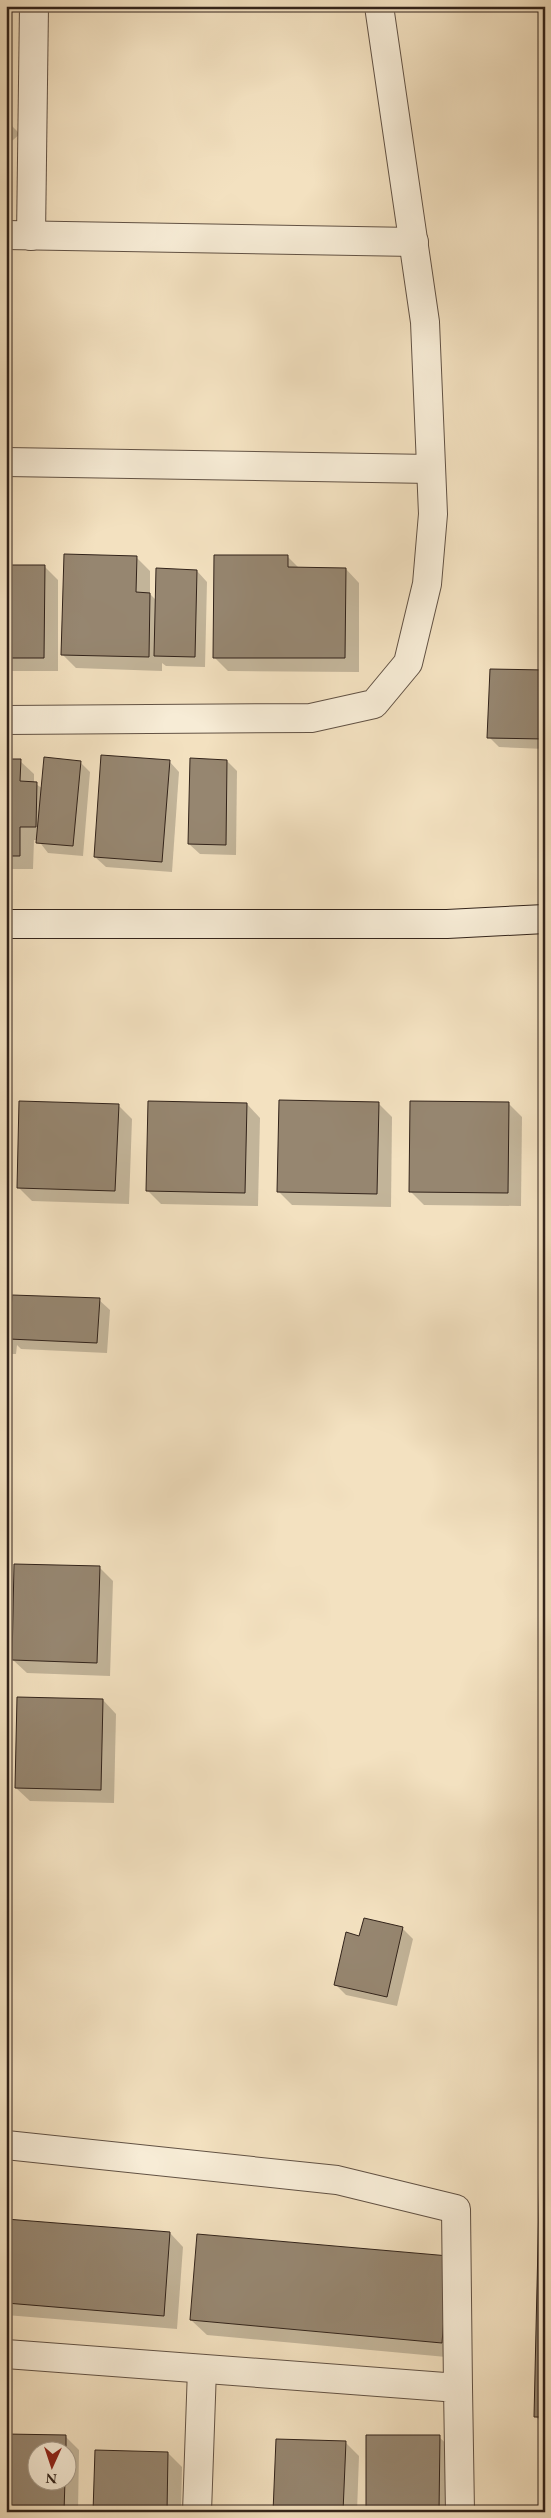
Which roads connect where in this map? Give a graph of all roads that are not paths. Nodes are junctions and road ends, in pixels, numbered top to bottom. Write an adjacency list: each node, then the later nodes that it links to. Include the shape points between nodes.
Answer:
1 (34, 6): 3 (street)
2 (379, 6): 4 (street)
3 (19, 236): 4 (street)
4 (414, 242): 6 (street, via 425,322)
5 (6, 462): 6 (street)
6 (431, 470): 7 (street, via 433,514 427,584 408,663 374,704 311,718)
7 (6, 720)
8 (545, 919): 9 (street, via 447,924)
9 (6, 924)
10 (6, 2145): 13 (street, via 337,2180 456,2209)
11 (6, 2354): 12 (street)
12 (202, 2369): 13 (street); 14 (street)
13 (458, 2388): 15 (street)
14 (197, 2512)
15 (460, 2512)

